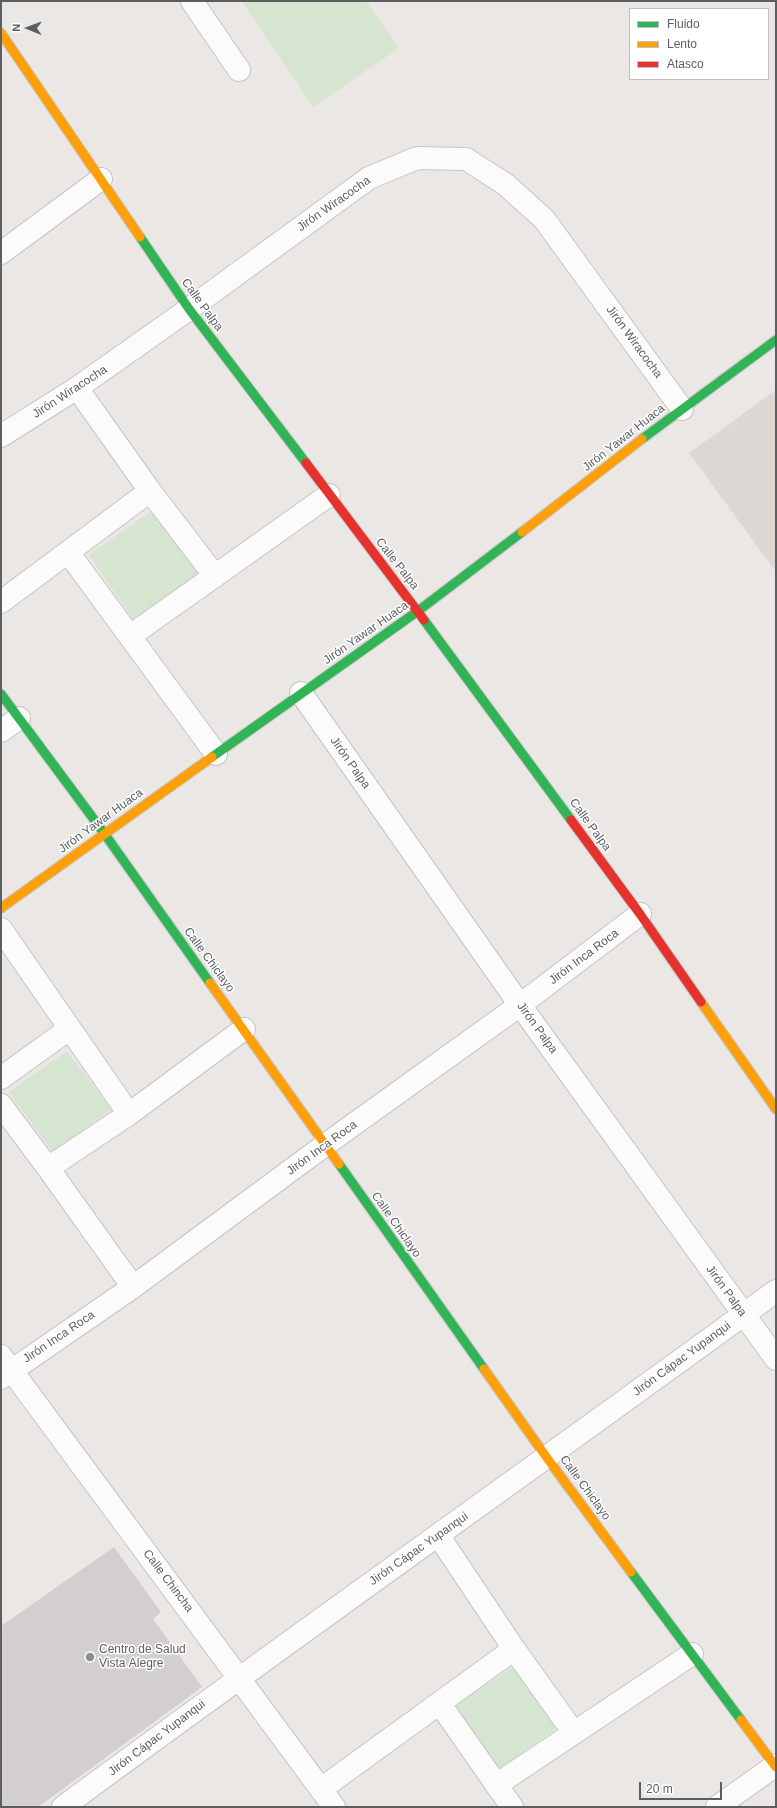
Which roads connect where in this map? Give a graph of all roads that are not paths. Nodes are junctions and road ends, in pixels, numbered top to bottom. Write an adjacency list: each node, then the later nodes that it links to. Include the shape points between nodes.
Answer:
1 (192, 1): 3 (street)
2 (1, 32): 4 (street, Calle Palpa)
3 (239, 70)
4 (101, 179): 5 (street); 6 (street, Calle Palpa)
5 (1, 253)
6 (190, 309): 8 (street, Jirón Wiracocha); 9 (street, Jirón Wiracocha, via 369,178 417,158 466,159 506,184 544,219); 12 (street, Calle Palpa)
7 (776, 340): 9 (street, Jirón Yawar Huaca)
8 (77, 388): 10 (street, Jirón Wiracocha); 11 (street)
9 (682, 409): 16 (street, Jirón Yawar Huaca)
10 (1, 436)
11 (150, 490): 13 (street); 14 (street)
12 (329, 495): 14 (street); 16 (street, Calle Palpa)
13 (68, 552): 15 (street); 17 (street)
14 (215, 576): 17 (street)
15 (1, 602)
16 (418, 611): 18 (street, Jirón Yawar Huaca); 25 (street, Calle Palpa)
17 (130, 636): 22 (street)
18 (301, 693): 22 (street, Jirón Yawar Huaca); 27 (street, Jirón Palpa)
19 (1, 694): 20 (street, Calle Chiclayo)
20 (19, 718): 21 (street); 23 (street, Calle Chiclayo)
21 (1, 731)
22 (216, 754): 23 (street, Jirón Yawar Huaca)
23 (104, 833): 24 (street, Jirón Yawar Huaca); 29 (street, Calle Chiclayo)
24 (1, 908)
25 (640, 914): 27 (street, Jirón Inca Roca); 32 (street, Calle Palpa)
26 (1, 929): 28 (street)
27 (520, 1005): 34 (street, Jirón Inca Roca); 38 (street, Jirón Palpa)
28 (69, 1029): 30 (street); 33 (street)
29 (244, 1029): 33 (street); 34 (street, Calle Chiclayo)
30 (1, 1078)
31 (1, 1105): 35 (street)
32 (776, 1109)
33 (129, 1114): 35 (street)
34 (325, 1145): 36 (street, Jirón Inca Roca); 41 (street, Calle Chiclayo)
35 (48, 1168): 36 (street)
36 (133, 1287): 40 (street, Jirón Inca Roca)
37 (776, 1291): 38 (street, Jirón Cápac Yupanqui)
38 (743, 1315): 39 (street, Jirón Palpa); 41 (street, Jirón Cápac Yupanqui)
39 (776, 1359)
40 (4, 1368): 45 (street, Calle Chincha)
41 (547, 1458): 42 (street, Jirón Cápac Yupanqui); 44 (street, Calle Chiclayo)
42 (438, 1535): 43 (street); 45 (street, Jirón Cápac Yupanqui)
43 (514, 1649): 46 (street); 47 (street)
44 (692, 1654): 47 (street); 48 (street, Calle Chiclayo)
45 (239, 1677): 50 (street, Calle Chincha); 51 (street, Jirón Cápac Yupanqui)
46 (440, 1704): 49 (street); 50 (street)
47 (574, 1733): 49 (street)
48 (776, 1766): 54 (street)
49 (496, 1785): 53 (street)
50 (321, 1789): 52 (street, Calle Chincha)
51 (63, 1807)
52 (334, 1807)
53 (512, 1807)
54 (718, 1807)

